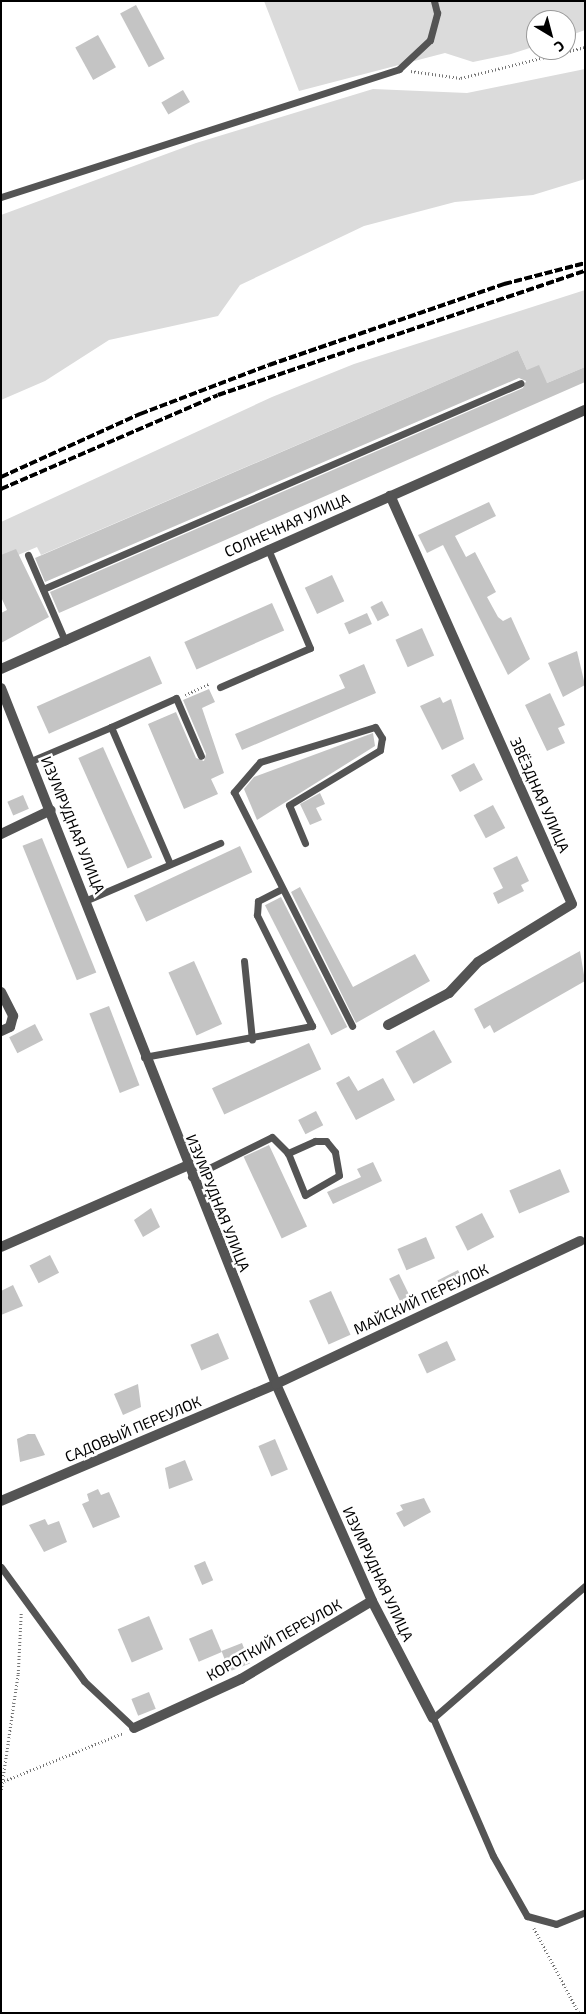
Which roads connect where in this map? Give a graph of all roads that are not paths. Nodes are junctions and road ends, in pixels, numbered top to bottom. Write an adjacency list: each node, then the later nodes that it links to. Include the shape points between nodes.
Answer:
1 (434, 1): 2 (lane, via 437,13 430,40 399,69)
2 (1, 197)
3 (521, 383): 8 (lane)
4 (585, 410): 5 (street, СОЛНЕЧНАЯ УЛИЦА)
5 (390, 496): 6 (street, СОЛНЕЧНАЯ УЛИЦА); 25 (street, ЗВЁЗДНАЯ УЛИЦА, via 572,904 478,962 449,993)
6 (268, 549): 9 (street, СОЛНЕЧНАЯ УЛИЦА); 11 (lane, via 310,648)
7 (28, 555): 8 (lane)
8 (43, 589): 9 (lane)
9 (65, 641): 10 (street, СОЛНЕЧНАЯ УЛИЦА)
10 (1, 669)
11 (220, 687)
12 (1, 688): 15 (street, ИЗУМРУДНАЯ УЛИЦА)
13 (110, 727): 14 (lane, via 176,698); 15 (lane); 20 (lane)
14 (201, 756)
15 (31, 761): 16 (street, ИЗУМРУДНАЯ УЛИЦА)
16 (51, 810): 17 (street); 22 (street, ИЗУМРУДНАЯ УЛИЦА)
17 (1, 834)
18 (220, 843): 20 (lane)
19 (305, 843): 21 (lane, via 289,805 380,750 382,738 375,727 260,762 234,792)
20 (170, 864): 22 (lane)
21 (280, 890): 26 (lane); 28 (lane, via 258,901 257,915 312,1026)
22 (87, 900): 29 (street, ИЗУМРУДНАЯ УЛИЦА)
23 (244, 961): 28 (lane)
24 (1, 992): 27 (street, via 13,1016 10,1028)
25 (388, 1025)
26 (352, 1026)
27 (1, 1032)
28 (252, 1040): 29 (lane)
29 (144, 1057): 31 (street, ИЗУМРУДНАЯ УЛИЦА)
30 (288, 1153): 30 (lane, via 305,1195 339,1175 335,1152 326,1141 315,1141); 32 (lane, via 272,1137)
31 (186, 1166): 32 (street, ИЗУМРУДНАЯ УЛИЦА); 34 (street)
32 (191, 1177): 35 (street, ИЗУМРУДНАЯ УЛИЦА)
33 (580, 1241): 35 (street, МАЙСКИЙ ПЕРЕУЛОК)
34 (1, 1247)
35 (276, 1384): 36 (street, САДОВЫЙ ПЕРЕУЛОК); 39 (street, ИЗУМРУДНАЯ УЛИЦА)
36 (1, 1501)
37 (1, 1567): 41 (lane, via 84,1681)
38 (585, 1586): 40 (lane)
39 (372, 1601): 40 (street, ИЗУМРУДНАЯ УЛИЦА); 41 (street, КОРОТКИЙ ПЕРЕУЛОК, via 241,1679)
40 (433, 1718): 42 (lane, via 493,1856 527,1916 556,1924)
41 (134, 1728)
42 (585, 1912)

